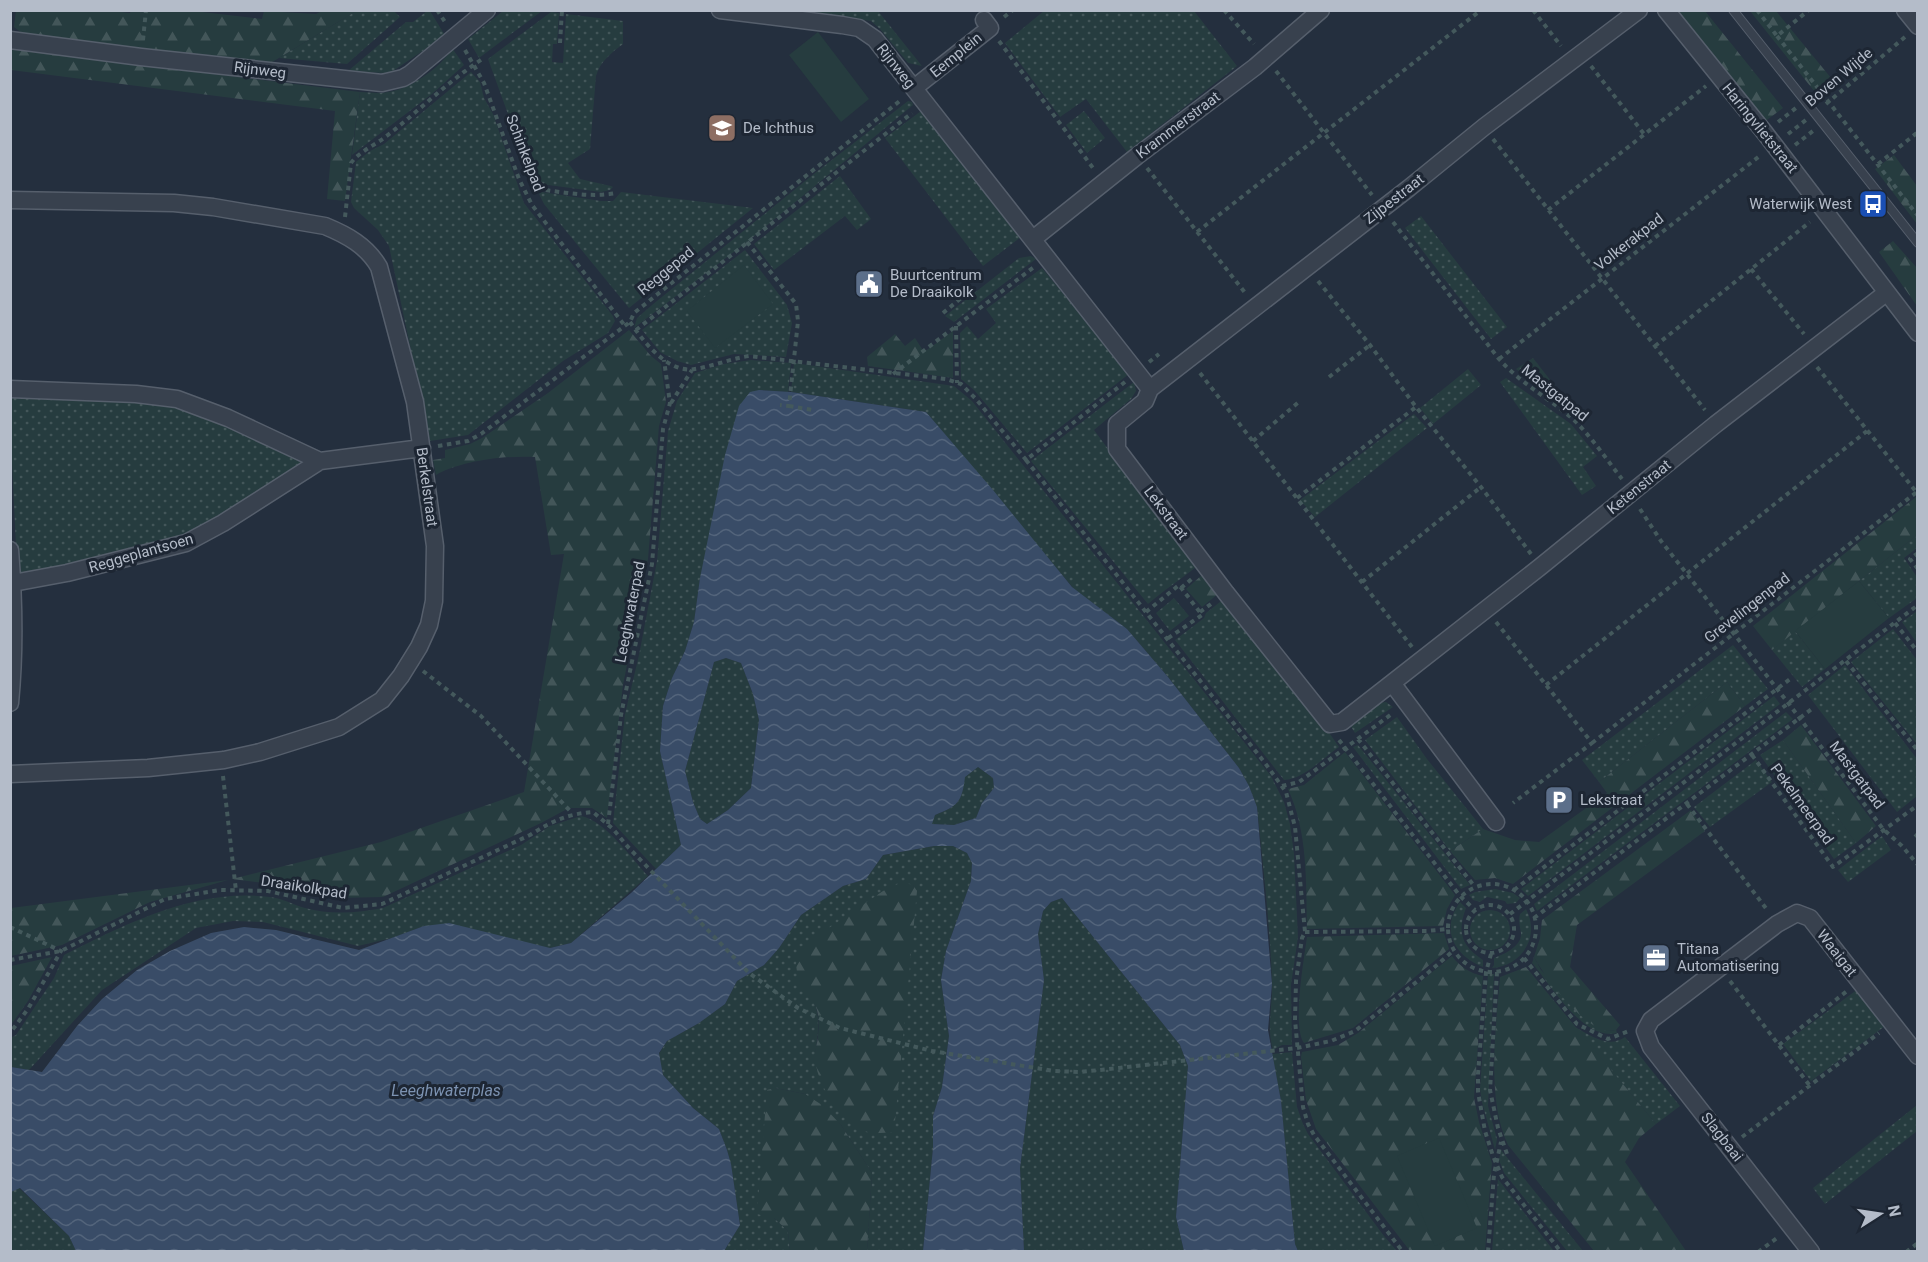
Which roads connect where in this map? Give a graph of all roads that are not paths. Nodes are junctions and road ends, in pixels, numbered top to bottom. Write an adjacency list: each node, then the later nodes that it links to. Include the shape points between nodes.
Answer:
1 (487, 10): 10 (street, Rijnweg, via 426,63 403,78 382,83)
2 (720, 10): 11 (street, Rijnweg, via 859,28 875,39)
3 (1321, 10): 13 (street, Krammerstraat)
4 (1639, 10): 18 (street, Zijpestraat)
5 (1666, 10): 15 (street, Haringvlietstraat)
6 (1734, 10): 14 (lane)
7 (1905, 10): 9 (street)
8 (987, 24): 11 (street, Eemplein)
9 (1913, 30)
10 (10, 40)
11 (914, 88): 13 (street, Rijnweg, via 922,107)
12 (10, 200): 19 (street, Berkelstraat, via 174,203 325,226 344,234 372,255 379,267 415,402)
13 (1033, 239): 18 (street)
14 (1917, 243)
15 (1886, 292): 16 (street, Haringvlietstraat); 23 (street, Ketenstraat)
16 (1917, 333)
17 (10, 389): 20 (street, via 177,399)
18 (1150, 389): 23 (street, Lekstraat, via 1145,401 1117,424 1118,449 1330,724 1342,722)
19 (422, 448): 20 (street, Reggeplantsoen); 25 (street, Berkelstraat, via 435,546 434,601 429,625 410,662 382,700 339,727 221,761)
20 (320, 461): 22 (street, Reggeplantsoen, via 223,524 186,543)
21 (10, 549): 22 (street)
22 (13, 583): 24 (street, via 14,668)
23 (1392, 683): 26 (street)
24 (10, 703)
25 (10, 774)
26 (1496, 822)
27 (1648, 1025): 28 (street, Waaigat, via 1797,913 1809,918); 29 (street, Slagbaai, via 1651,1047)
28 (1917, 1056)
29 (1811, 1251)

